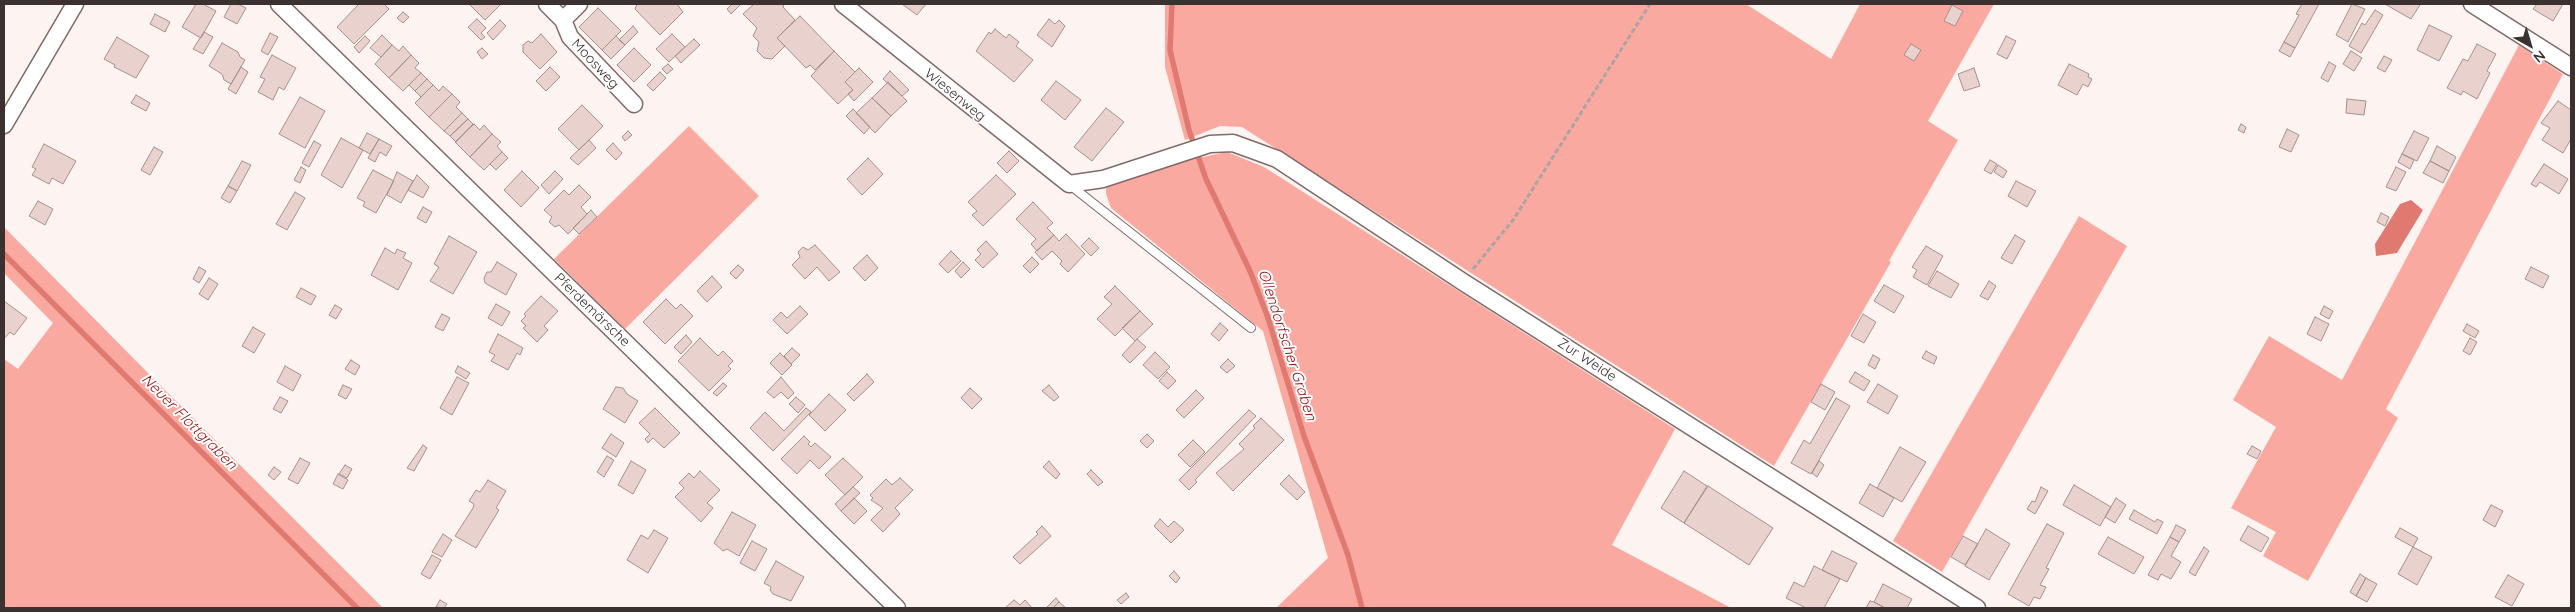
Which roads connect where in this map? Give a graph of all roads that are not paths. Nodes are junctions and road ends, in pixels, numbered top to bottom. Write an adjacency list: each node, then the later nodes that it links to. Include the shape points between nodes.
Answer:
1 (75, 4): 10 (street)
2 (547, 4): 7 (street, Moosweg)
3 (580, 4): 7 (street)
4 (843, 4): 11 (street, Wiesenweg)
5 (2472, 4): 8 (street)
6 (286, 6): 13 (street, Pferdemärsche)
7 (563, 20): 9 (street, Moosweg, via 570,37)
8 (2571, 67)
9 (634, 104)
10 (4, 125)
11 (1069, 184): 12 (lane, Wiesenweg); 14 (street, Zur Weide, via 1103,179 1210,144 1233,143 1277,159 1463,282)
12 (1251, 328)
13 (897, 608)
14 (1977, 608)

